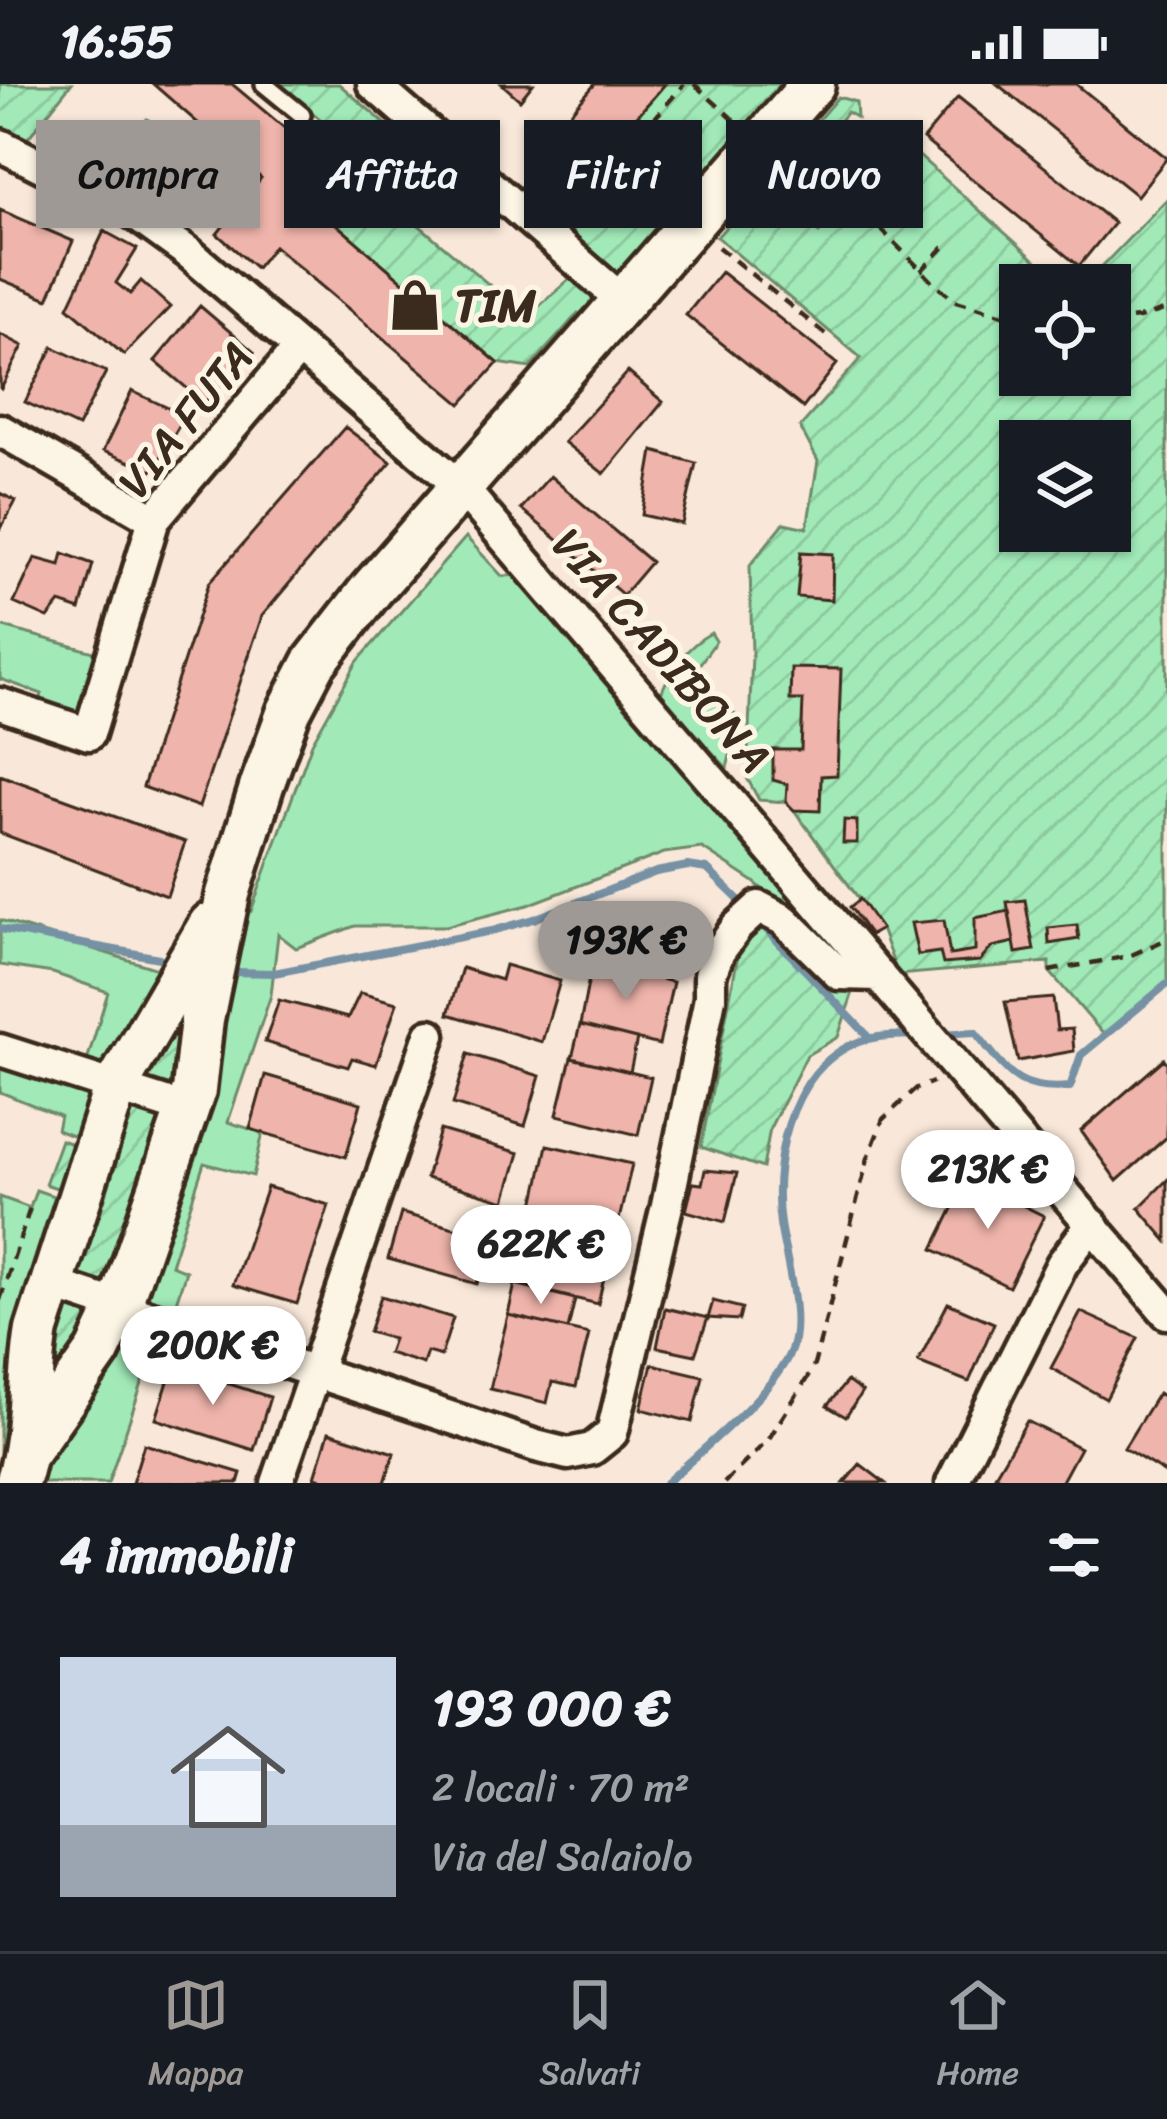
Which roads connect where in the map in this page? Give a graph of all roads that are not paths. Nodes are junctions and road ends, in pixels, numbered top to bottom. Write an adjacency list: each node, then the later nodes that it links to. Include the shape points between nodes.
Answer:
1 (265, 84): 4 (lane)
2 (373, 84): 6 (street)
3 (813, 84): 6 (main road)
4 (302, 116)
5 (0, 145): 7 (street, VIA CADIBONA, via 133,212)
6 (623, 301): 9 (main road)
7 (299, 348): 9 (street, VIA CADIBONA); 10 (street, VIA FUTA)
8 (0, 430): 10 (street)
9 (462, 488): 12 (main road, via 314,663 289,711); 13 (street, VIA CADIBONA)
10 (154, 519): 11 (street, VIA FUTA, via 89,734)
11 (0, 704)
12 (228, 895): 16 (main road); 17 (main road)
13 (879, 975): 18 (street, VIA CADIBONA); 22 (street, via 839,974 784,920 758,907 719,952 612,1433 592,1449 568,1454 536,1446)
14 (430, 1036): 22 (street)
15 (0, 1050): 16 (street)
16 (115, 1088): 17 (street); 19 (main road)
17 (187, 1110): 20 (main road)
18 (1092, 1224): 21 (street, VIA CADIBONA); 25 (street, via 1062,1264)
19 (49, 1283): 20 (street); 23 (main road, via 31,1364)
20 (119, 1307): 22 (street); 23 (main road)
21 (1167, 1313)
22 (314, 1372): 24 (street)
23 (22, 1467)
24 (277, 1483)
25 (952, 1483)

